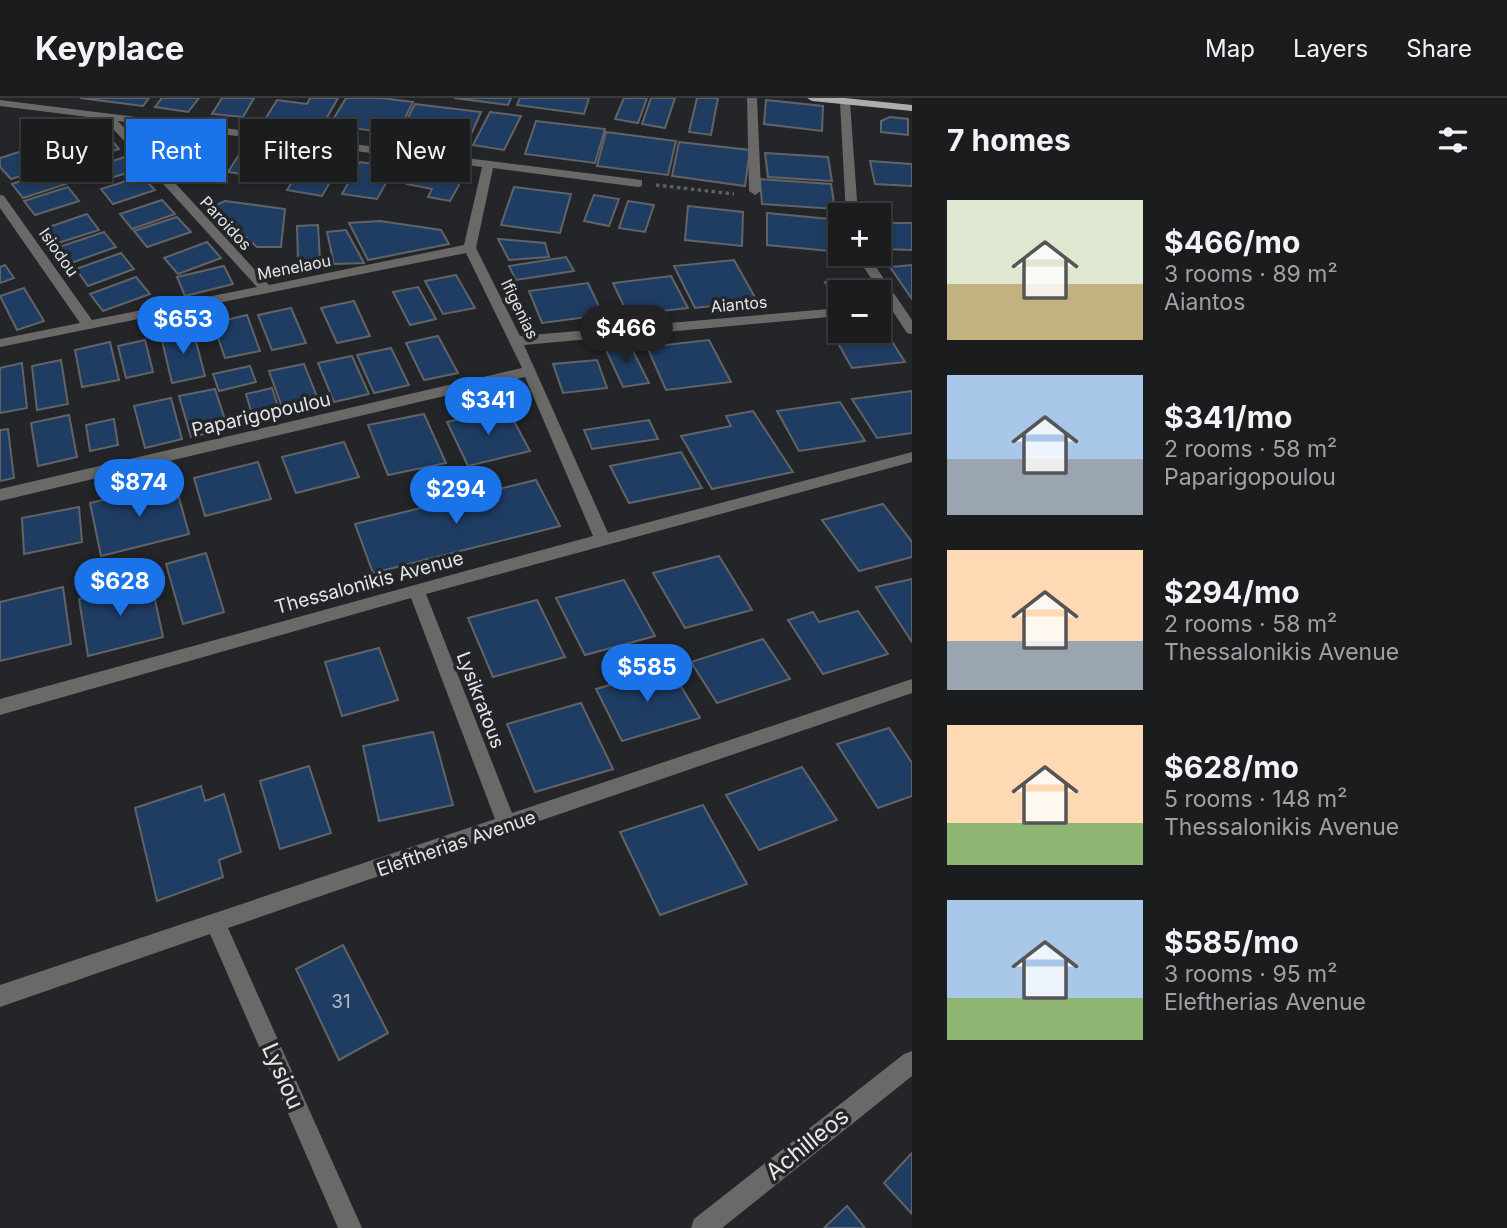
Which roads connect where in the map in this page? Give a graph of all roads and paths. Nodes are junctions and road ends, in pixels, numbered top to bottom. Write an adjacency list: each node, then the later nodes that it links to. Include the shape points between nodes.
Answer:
1 (752, 98): 9 (street)
2 (811, 98): 3 (main road)
3 (845, 102): 5 (main road); 12 (street)
4 (0, 103): 6 (street)
5 (912, 108)
6 (106, 115): 7 (street); 15 (street, Paroidos)
7 (488, 165): 8 (street); 13 (street)
8 (638, 183): 10 (path)
9 (755, 191)
10 (742, 195)
11 (0, 199): 19 (street, Isiodou)
12 (851, 203)
13 (470, 248): 15 (street, Menelaou); 21 (street, Ifigenias)
14 (869, 266): 17 (street)
15 (267, 290): 19 (street, Menelaou)
16 (891, 308): 17 (street)
17 (895, 308): 20 (street)
18 (828, 314): 21 (street, Aiantos)
19 (89, 325): 22 (street, Menelaou)
20 (912, 330)
21 (516, 341): 23 (street, Ifigenias)
22 (0, 343)
23 (530, 371): 25 (street, Paparigopoulou); 26 (street, Ifigenias)
24 (912, 457): 26 (street, Thessalonikis Avenue)
25 (0, 495)
26 (603, 540): 27 (street, Thessalonikis Avenue)
27 (416, 590): 29 (street, Thessalonikis Avenue); 30 (street, Lysikratous)
28 (912, 686): 30 (street, Eleftherias Avenue)
29 (0, 707)
30 (508, 825): 31 (street, Eleftherias Avenue)
31 (216, 924): 32 (street, Eleftherias Avenue); 34 (street, Lysiou)
32 (0, 996)
33 (912, 1062): 35 (street, Achilleos)
34 (349, 1228)
35 (703, 1228)

